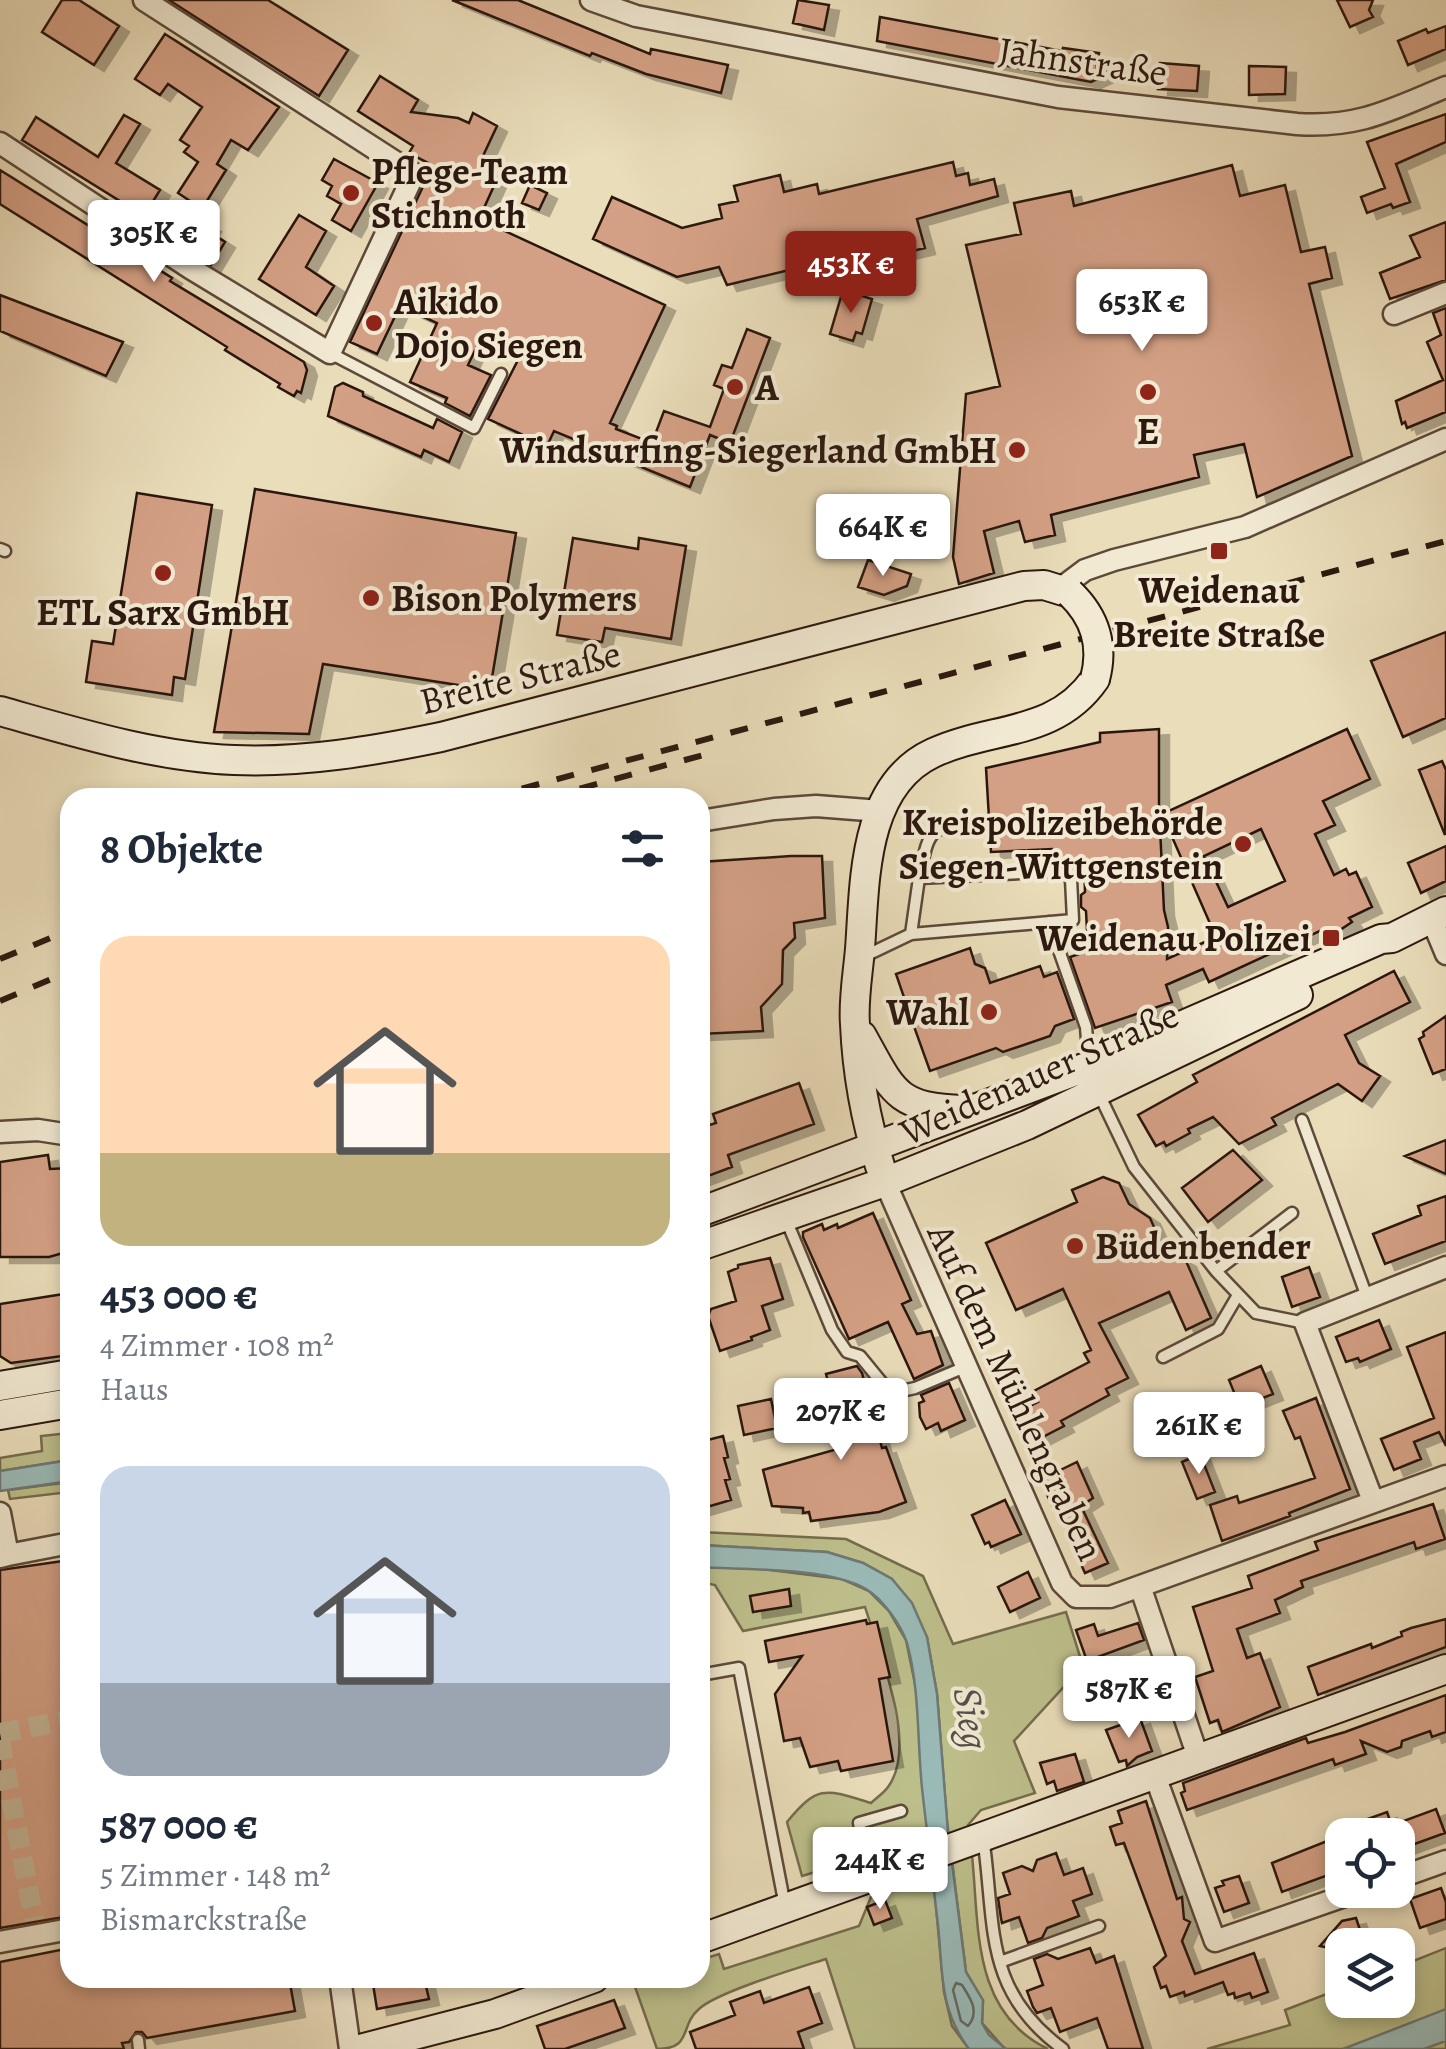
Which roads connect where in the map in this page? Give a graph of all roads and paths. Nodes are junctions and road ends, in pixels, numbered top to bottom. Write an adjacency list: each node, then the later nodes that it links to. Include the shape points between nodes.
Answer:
1 (144, 0): 7 (street, via 414,174)
2 (591, 0): 3 (street, Jahnstraße, via 636,16 1058,97 1296,124 1368,119)
3 (1446, 86)
4 (0, 143): 7 (street)
5 (1446, 293): 6 (street)
6 (1394, 314)
7 (330, 353): 8 (lane, via 474,428)
8 (501, 374)
9 (1446, 440): 10 (street, via 1246,526 1085,570)
10 (1065, 591): 11 (street, Breite Straße, via 1024,586 440,738 344,754 233,760 181,755); 12 (street, bridge, via 1094,623 1100,650 1094,679 1074,703 1049,720 956,744 912,765)
11 (0, 711)
12 (880, 811): 13 (street, via 774,808); 20 (street, via 866,868)
13 (710, 819)
14 (975, 823): 15 (lane, via 943,825 928,838)
15 (919, 878): 17 (lane, via 1061,871 1071,879 1073,920); 18 (lane)
16 (1438, 914): 19 (street); 22 (street, Weidenauer Straße)
17 (1049, 922): 18 (lane); 22 (lane, via 1086,1027)
18 (912, 934): 20 (lane)
19 (1446, 954)
20 (859, 958): 21 (street)
21 (854, 1022): 23 (street, via 902,1098); 27 (street)
22 (1093, 1079): 23 (street, Weidenauer Straße); 28 (street, Weidenauer Straße); 34 (lane, via 1134,1166)
23 (975, 1110): 27 (street, Weidenauer Straße)
24 (1302, 1120): 36 (lane)
25 (0, 1132): 26 (street)
26 (60, 1133)
27 (874, 1148): 28 (street); 29 (street, Weidenauer Straße)
28 (885, 1182): 31 (street, Weidenauer Straße); 39 (street, Auf dem Mühlengraben)
29 (710, 1208)
30 (1292, 1213): 34 (lane)
31 (784, 1216): 32 (street, Weidenauer Straße); 39 (lane, via 832,1330 887,1389 914,1388)
32 (710, 1242)
33 (1446, 1267): 36 (street)
34 (1216, 1272): 35 (lane)
35 (1238, 1295): 37 (lane, via 1256,1314); 38 (lane, via 1218,1329)
36 (1367, 1298): 37 (street)
37 (1304, 1323): 45 (street)
38 (1163, 1358)
39 (964, 1367): 49 (street, Auf dem Mühlengraben, via 1062,1584 1076,1597 1110,1597)
40 (60, 1376): 41 (street)
41 (0, 1386)
42 (60, 1406): 43 (street)
43 (0, 1416)
44 (1446, 1476): 45 (street)
45 (1373, 1502): 49 (street)
46 (0, 1513): 48 (street)
47 (60, 1545): 48 (street)
48 (4, 1556)
49 (1140, 1586): 52 (street)
50 (1446, 1669): 52 (street)
51 (710, 1673): 60 (lane, via 739,1668)
52 (1198, 1757): 53 (street)
53 (1154, 1773): 55 (street); 59 (street, via 1215,1941)
54 (902, 1810): 58 (lane, via 859,1823)
55 (977, 1838): 58 (street); 65 (lane)
56 (1446, 1861): 57 (street)
57 (1415, 1872)
58 (869, 1877): 60 (street)
59 (1325, 1903)
60 (786, 1907): 63 (street)
61 (1099, 1926): 65 (lane)
62 (60, 1928): 64 (street, via 36,1927)
63 (710, 1934)
64 (0, 1942)
65 (1000, 1962): 70 (lane, via 1014,1999)
66 (341, 1988): 68 (street)
67 (566, 1988): 69 (street)
68 (350, 2049)
69 (360, 2049)
70 (1063, 2049)

